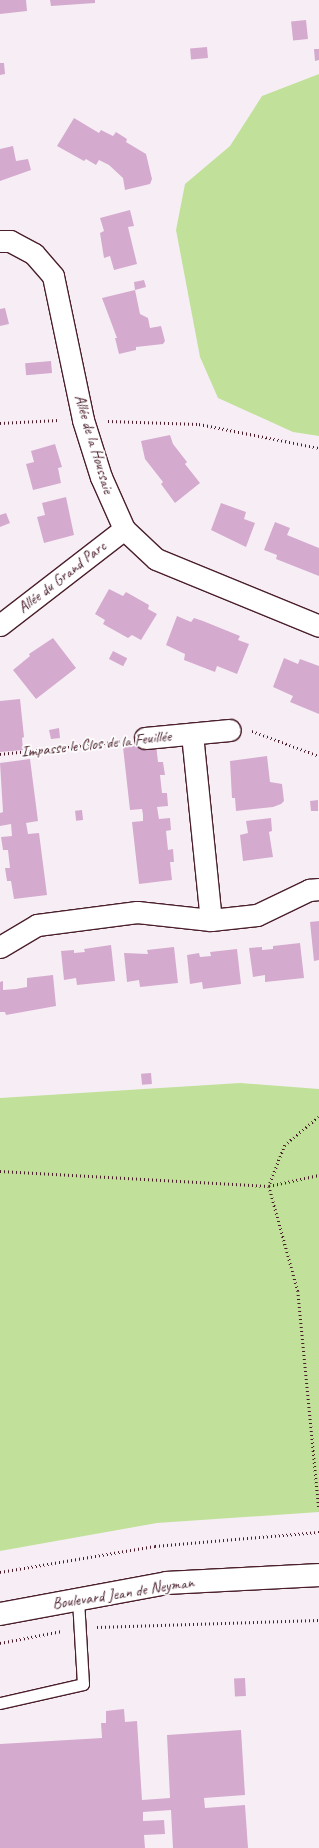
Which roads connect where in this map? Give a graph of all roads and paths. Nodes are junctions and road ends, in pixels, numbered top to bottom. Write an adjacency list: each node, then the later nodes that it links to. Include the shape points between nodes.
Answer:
1 (0, 241): 2 (street, Allée de la Houssaie, via 10,241 34,254 53,276)
2 (83, 420): 3 (path); 4 (path, via 199,424); 5 (street, Allée de la Houssaie, via 101,477)
3 (0, 423)
4 (319, 448)
5 (124, 529): 6 (street, Allée du Grand Parc); 7 (street, Allée de la Houssaie, via 156,559)
6 (0, 625)
7 (319, 626)
8 (230, 730): 9 (street, Impasse le Clos de la Feuillée); 12 (path, via 255,731)
9 (192, 734): 10 (street, Impasse le Clos de la Feuillée); 14 (street, Impasse le Clos de la Feuillée)
10 (145, 738): 11 (path, Impasse le Clos de la Feuillée)
11 (0, 754)
12 (319, 756)
13 (319, 889): 14 (street, via 309,890 257,915)
14 (211, 920): 15 (street, via 137,912 37,925)
15 (0, 947)
16 (319, 1117): 19 (path, via 285,1145)
17 (0, 1170): 19 (path)
18 (319, 1175): 19 (path)
19 (269, 1186): 20 (path, via 298,1291)
20 (319, 1510)
21 (319, 1532): 22 (path, via 155,1546)
22 (0, 1572)
23 (319, 1575): 24 (street, Boulevard Jean de Neyman, via 167,1584)
24 (78, 1599): 25 (street, Boulevard Jean de Neyman); 27 (lane)
25 (0, 1614)
26 (319, 1620): 27 (path, via 118,1625)
27 (80, 1629): 28 (path); 29 (lane, via 83,1684)
28 (0, 1642)
29 (0, 1703)

